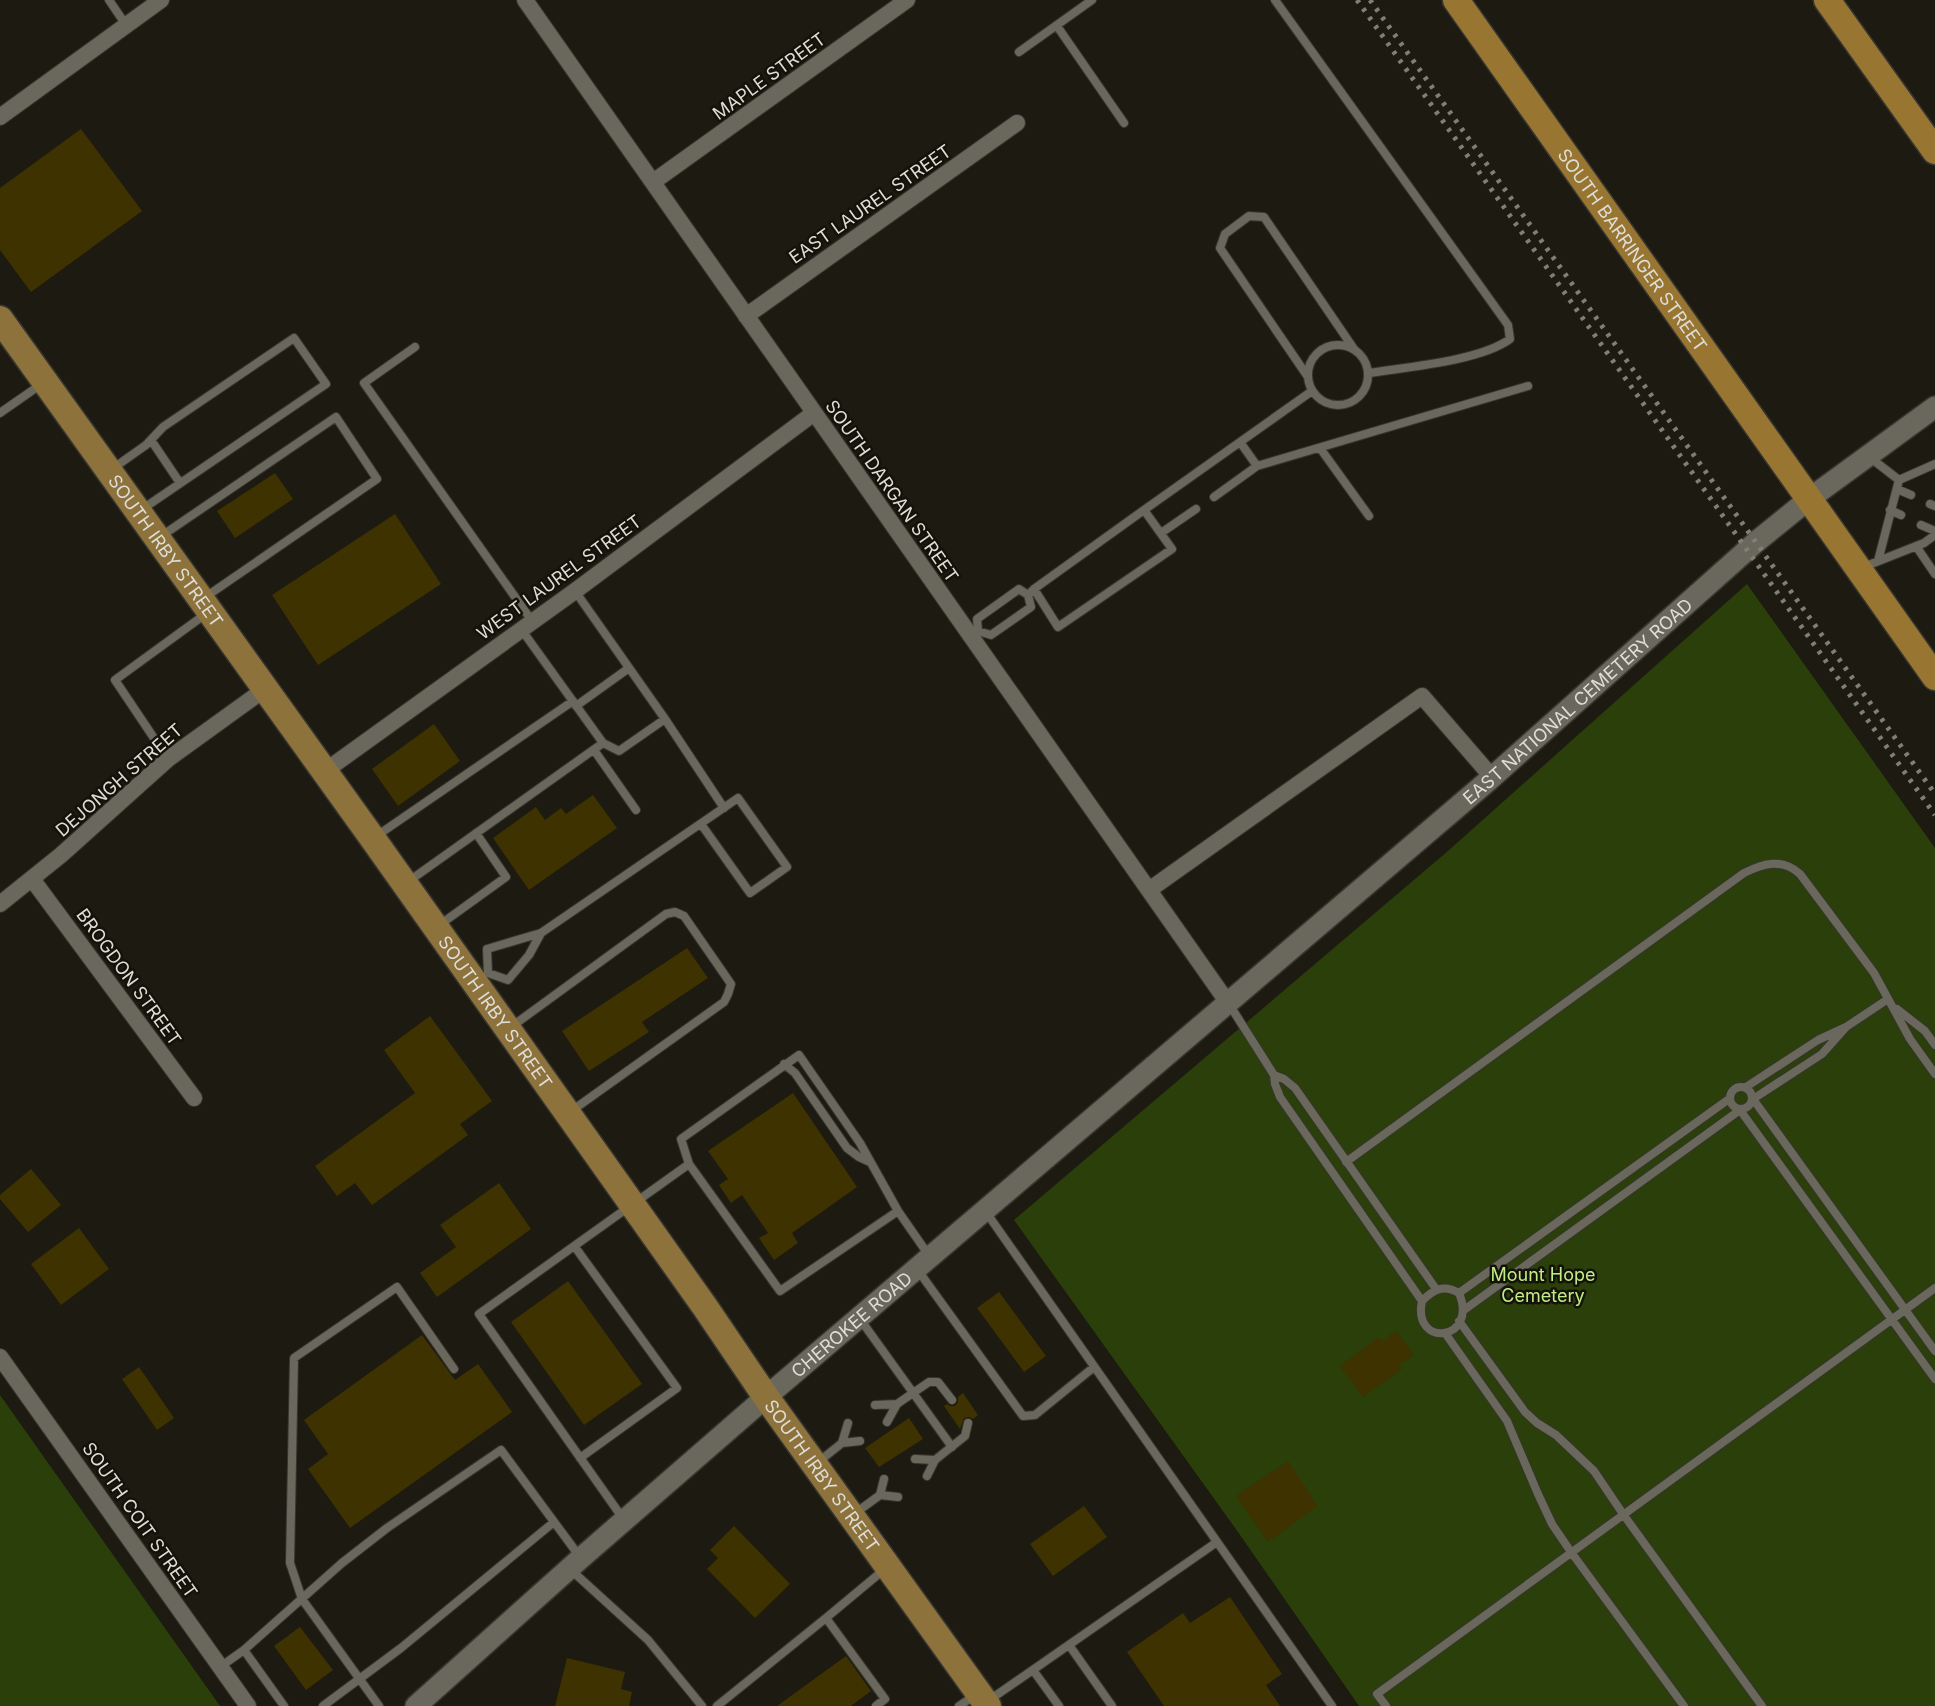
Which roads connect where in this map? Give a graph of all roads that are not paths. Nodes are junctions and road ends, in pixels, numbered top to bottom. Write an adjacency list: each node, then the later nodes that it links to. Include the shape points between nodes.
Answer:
1 (109, 0): 9 (lane)
2 (161, 0): 9 (street)
3 (907, 0): 16 (street, MAPLE STREET)
4 (1092, 0): 10 (lane)
5 (1275, 0): 21 (lane, via 1508,325 1510,339 1498,347)
6 (1456, 0): 40 (highway, SOUTH BARRINGER STREET)
7 (527, 1): 16 (street, SOUTH DARGAN STREET)
8 (1830, 1): 15 (highway)
9 (126, 25): 12 (street)
10 (1057, 26): 11 (lane); 14 (lane)
11 (1019, 52)
12 (0, 117)
13 (1017, 123): 17 (street, EAST LAUREL STREET)
14 (1124, 123)
15 (1935, 152)
16 (653, 182): 17 (street, SOUTH DARGAN STREET)
17 (746, 316): 28 (street, SOUTH DARGAN STREET)
18 (0, 319): 23 (main road, SOUTH IRBY STREET)
19 (415, 347): 57 (lane, via 364,383)
20 (1354, 349): 21 (lane, via 1362,355); 22 (lane, via 1336,344 1318,351); 22 (lane, via 1264,217 1250,216 1225,234 1220,248)
21 (1369, 373): 25 (lane, via 1363,392 1348,404 1328,403)
22 (1308, 377): 25 (lane)
23 (45, 382): 27 (lane); 35 (main road, SOUTH IRBY STREET)
24 (1528, 386): 31 (lane)
25 (1312, 391): 30 (lane)
26 (1935, 407): 32 (street, EAST NATIONAL CEMETERY ROAD)
27 (0, 413)
28 (814, 413): 54 (street, WEST LAUREL STREET); 58 (street, SOUTH DARGAN STREET)
29 (151, 440): 35 (lane); 36 (lane); 36 (lane, via 163,427 294,338 326,384)
30 (1240, 442): 34 (lane); 42 (lane)
31 (1320, 448): 34 (lane); 46 (lane)
32 (1868, 456): 37 (lane); 40 (street, EAST NATIONAL CEMETERY ROAD)
33 (1935, 464): 37 (lane)
34 (1257, 466): 39 (lane)
35 (109, 471): 44 (main road, SOUTH IRBY STREET)
36 (180, 483): 44 (lane)
37 (1898, 485): 38 (lane); 43 (lane)
38 (1911, 495)
39 (1214, 496)
40 (1809, 499): 52 (highway, SOUTH BARRINGER STREET); 68 (street, EAST NATIONAL CEMETERY ROAD)
41 (1196, 509): 48 (lane)
42 (1144, 510): 48 (lane); 55 (lane)
43 (1890, 510): 45 (lane); 52 (lane)
44 (138, 512): 50 (main road, SOUTH IRBY STREET)
45 (1901, 515)
46 (1369, 516)
47 (1921, 525): 49 (lane)
48 (1161, 533): 55 (lane, via 1172,550 1058,627)
49 (1935, 533): 51 (lane)
50 (157, 538): 56 (main road, SOUTH IRBY STREET); 56 (lane, via 336,417 377,480)
51 (1916, 546): 52 (lane); 53 (lane)
52 (1868, 565): 60 (highway, SOUTH BARRINGER STREET)
53 (1935, 574)
54 (575, 591): 57 (street, WEST LAUREL STREET); 59 (lane)
55 (1031, 592): 58 (lane, via 1018,589 977,619); 58 (lane, via 1031,607 991,635)
56 (205, 605): 61 (main road, SOUTH IRBY STREET); 66 (lane, via 115,680)
57 (527, 625): 62 (lane); 67 (street, WEST LAUREL STREET)
58 (974, 633): 76 (street, SOUTH DARGAN STREET)
59 (629, 668): 62 (lane); 63 (lane)
60 (1935, 677)
61 (265, 689): 66 (street, DEJONGH STREET); 67 (main road, SOUTH IRBY STREET)
62 (575, 703): 64 (lane); 73 (lane)
63 (664, 719): 64 (lane, via 618,751); 69 (lane)
64 (603, 743): 65 (lane)
65 (594, 750): 70 (lane); 72 (lane)
66 (168, 759): 74 (street, DEJONGH STREET)
67 (325, 771): 73 (main road, SOUTH IRBY STREET)
68 (1492, 777): 76 (street, via 1422,696); 81 (street, EAST NATIONAL CEMETERY ROAD)
69 (724, 808): 71 (lane); 71 (lane, via 738,798 787,867 750,893)
70 (636, 810)
71 (701, 824): 79 (lane)
72 (476, 833): 75 (lane); 78 (lane, via 506,877)
73 (373, 839): 75 (main road, SOUTH IRBY STREET)
74 (32, 879): 77 (street, DEJONGH STREET); 90 (street, BROGDON STREET)
75 (405, 884): 78 (main road, SOUTH IRBY STREET)
76 (1149, 890): 81 (street, SOUTH DARGAN STREET)
77 (0, 904)
78 (436, 928): 80 (main road, SOUTH IRBY STREET)
79 (541, 933): 80 (lane, via 508,980); 80 (lane, via 487,949)
80 (481, 978): 84 (main road, SOUTH IRBY STREET)
81 (1228, 1003): 88 (lane); 99 (street, CHEROKEE ROAD)
82 (1891, 1003): 83 (lane); 85 (lane); 87 (lane); 96 (lane, via 1800,874 1786,864 1758,866)
83 (1846, 1027): 89 (lane); 91 (lane, via 1822,1054)
84 (508, 1030): 94 (main road, SOUTH IRBY STREET); 94 (lane, via 666,914 684,916 731,984 724,1002)
85 (1935, 1045)
86 (785, 1064): 95 (lane, via 847,1148); 95 (lane, via 799,1055); 97 (lane, via 681,1139)
87 (1935, 1074)
88 (1275, 1075): 96 (lane, via 1295,1088); 106 (lane, via 1280,1097)
89 (1746, 1087): 91 (lane); 92 (lane, via 1732,1092)
90 (194, 1098)
91 (1754, 1099): 93 (lane, via 1749,1108); 107 (lane)
92 (1729, 1100): 93 (lane); 105 (lane)
93 (1740, 1110): 108 (lane); 110 (lane)
94 (568, 1114): 98 (main road, SOUTH IRBY STREET)
95 (870, 1162): 100 (lane)
96 (1346, 1162): 104 (lane)
97 (689, 1164): 98 (lane); 100 (lane, via 780,1292)
98 (633, 1206): 101 (lane); 119 (main road, SOUTH IRBY STREET)
99 (984, 1209): 102 (street, CHEROKEE ROAD); 115 (lane)
100 (898, 1211): 102 (lane)
101 (575, 1247): 129 (lane, via 479,1314); 129 (lane, via 677,1388)
102 (923, 1263): 109 (street, CHEROKEE ROAD); 115 (lane, via 1023,1416 1035,1415)
103 (1935, 1287): 107 (lane)
104 (1436, 1289): 105 (lane); 106 (lane)
105 (1460, 1293): 108 (lane)
106 (1422, 1301): 112 (lane, via 1422,1322 1433,1332)
107 (1905, 1309): 110 (lane); 113 (lane)
108 (1464, 1310): 111 (lane)
109 (859, 1318): 118 (lane); 119 (street, CHEROKEE ROAD)
110 (1891, 1319): 117 (lane); 137 (lane)
111 (1460, 1321): 112 (lane); 137 (lane, via 1525,1412 1583,1459)
112 (1445, 1333): 142 (lane, via 1507,1421 1552,1524)
113 (1935, 1351)
114 (0, 1357): 149 (street, SOUTH COIT STREET)
115 (1094, 1367): 141 (lane)
116 (454, 1370): 145 (lane, via 397,1287 294,1358 290,1563)
117 (1935, 1379)
118 (912, 1394): 120 (lane, via 929,1382 938,1382); 121 (lane); 128 (lane)
119 (766, 1396): 132 (main road, SOUTH IRBY STREET); 139 (street, CHEROKEE ROAD)
120 (953, 1400)
121 (897, 1404): 122 (lane); 123 (lane)
122 (875, 1405)
123 (887, 1422)
124 (848, 1423): 127 (lane)
125 (968, 1423): 128 (lane, via 965,1436)
126 (860, 1441): 127 (lane)
127 (842, 1443): 132 (lane)
128 (952, 1447): 131 (lane)
129 (580, 1458): 139 (lane)
130 (915, 1459): 131 (lane)
131 (935, 1460): 133 (lane)
132 (815, 1464): 138 (main road, SOUTH IRBY STREET)
133 (926, 1476)
134 (884, 1479): 135 (lane)
135 (880, 1495): 136 (lane); 138 (lane)
136 (898, 1497)
137 (1623, 1514): 142 (lane); 167 (lane)
138 (852, 1516): 144 (main road, SOUTH IRBY STREET)
139 (624, 1520): 143 (street, CHEROKEE ROAD)
140 (554, 1522): 143 (lane); 145 (lane, via 502,1450 387,1528); 151 (lane)
141 (1217, 1542): 147 (lane); 164 (lane)
142 (1570, 1552): 165 (lane, via 1377,1693); 166 (lane)
143 (575, 1563): 154 (street, CHEROKEE ROAD); 159 (lane)
144 (888, 1566): 146 (lane); 152 (main road, SOUTH IRBY STREET)
145 (302, 1599): 148 (lane); 151 (lane)
146 (826, 1618): 153 (lane); 160 (lane)
147 (1069, 1645): 150 (lane); 163 (lane)
148 (244, 1650): 149 (lane); 156 (lane)
149 (220, 1667): 155 (street, SOUTH COIT STREET)
150 (1033, 1670): 152 (lane); 162 (lane)
151 (360, 1680): 157 (lane); 158 (lane)
152 (978, 1702)
153 (888, 1703): 161 (lane)
154 (419, 1705)
155 (248, 1706)
156 (284, 1706)
157 (323, 1706)
158 (379, 1706)
159 (702, 1706)
160 (717, 1706)
161 (876, 1706)
162 (1059, 1706)
163 (1112, 1706)
164 (1330, 1706)
165 (1386, 1706)
166 (1684, 1706)
167 (1762, 1706)

